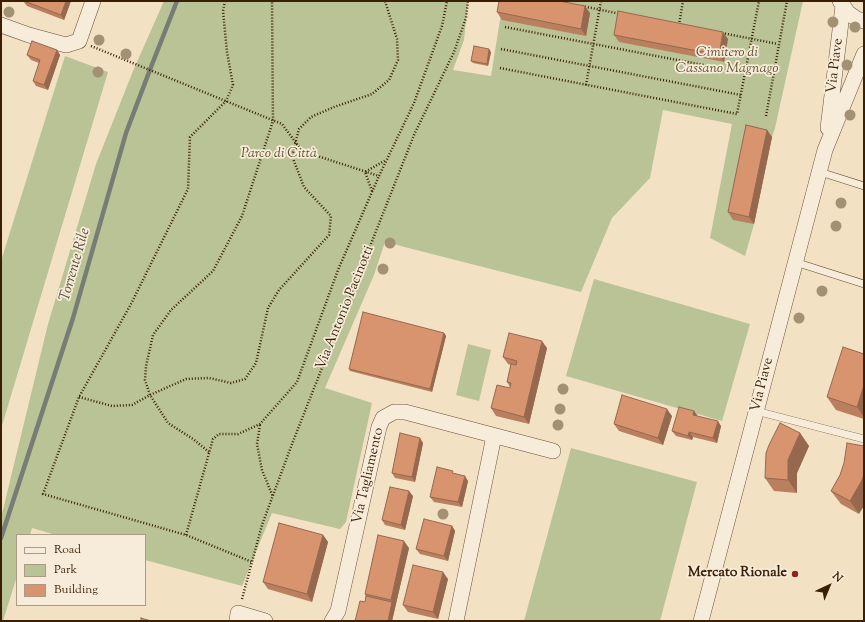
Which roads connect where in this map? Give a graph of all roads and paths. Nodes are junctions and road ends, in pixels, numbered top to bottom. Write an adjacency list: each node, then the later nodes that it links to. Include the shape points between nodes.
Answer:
1 (93, 1): 21 (street)
2 (225, 1): 31 (path, via 224,25 233,85)
3 (272, 1): 33 (path)
4 (385, 1): 34 (path, via 397,39 398,60 389,80 372,94 311,117 299,129)
5 (446, 1): 36 (path, via 442,26 414,103)
6 (468, 1): 52 (path, Via Antonio Pacinotti, via 466,18 454,52 414,135)
7 (601, 1): 13 (path)
8 (683, 1): 17 (path, via 679,25)
9 (759, 1): 20 (path)
10 (787, 1): 23 (path)
11 (842, 4): 15 (street, via 848,13); 35 (street, Via Piave)
12 (577, 5): 13 (path)
13 (600, 10): 14 (path); 22 (path)
14 (628, 15)
15 (864, 21)
16 (1, 25): 21 (street, via 66,45)
17 (686, 26)
18 (505, 27): 22 (path)
19 (715, 32): 20 (path)
20 (751, 39): 23 (path); 28 (path)
21 (79, 41): 31 (path)
22 (593, 44): 26 (path); 28 (path)
23 (778, 44): 32 (path)
24 (501, 49): 26 (path)
25 (864, 54): 35 (street, Via Piave)
26 (589, 66): 29 (path); 30 (path)
27 (500, 68): 29 (path)
28 (745, 73): 30 (path)
29 (586, 84): 30 (path, via 737,114)
30 (741, 95)
31 (226, 101): 33 (path); 45 (path, via 190,137 188,189 131,304)
32 (766, 116)
33 (273, 121): 34 (path, via 282,124); 44 (path, via 242,216 212,270 171,310 153,335 145,380)
34 (296, 142): 37 (path, via 302,151); 44 (path, via 292,156 304,187 331,216 329,235 279,290 268,308 256,363 245,379 231,383 209,378 186,379)
35 (826, 150): 38 (street, Via Piave)
36 (387, 160): 37 (path); 39 (path)
37 (365, 172): 39 (path); 41 (path)
38 (820, 172): 40 (lane); 42 (street, Via Piave)
39 (379, 176): 41 (path)
40 (864, 186)
41 (372, 191): 47 (path, via 338,270 297,382)
42 (795, 262): 43 (lane); 46 (street, Via Piave)
43 (864, 284)
44 (150, 395): 45 (path, via 132,405 112,406); 51 (path, via 168,423)
45 (79, 397): 53 (path, via 43,494)
46 (756, 412): 49 (lane); 59 (street, Via Piave)
47 (260, 424): 51 (path, via 238,434 219,434 213,439); 52 (path, via 257,444 262,470)
48 (494, 436): 50 (street, Via Tagliamento); 57 (street, Via Tagliamento, via 405,412 394,412 383,418 379,426 338,611); 58 (street)
49 (864, 439)
50 (553, 451)
51 (209, 452): 53 (path)
52 (273, 497): 54 (path, Via Antonio Pacinotti)
53 (186, 535): 54 (path)
54 (252, 562): 55 (path, Via Antonio Pacinotti)
55 (237, 617): 56 (street)
56 (265, 621)
57 (332, 621)
58 (456, 621)
59 (701, 621)

